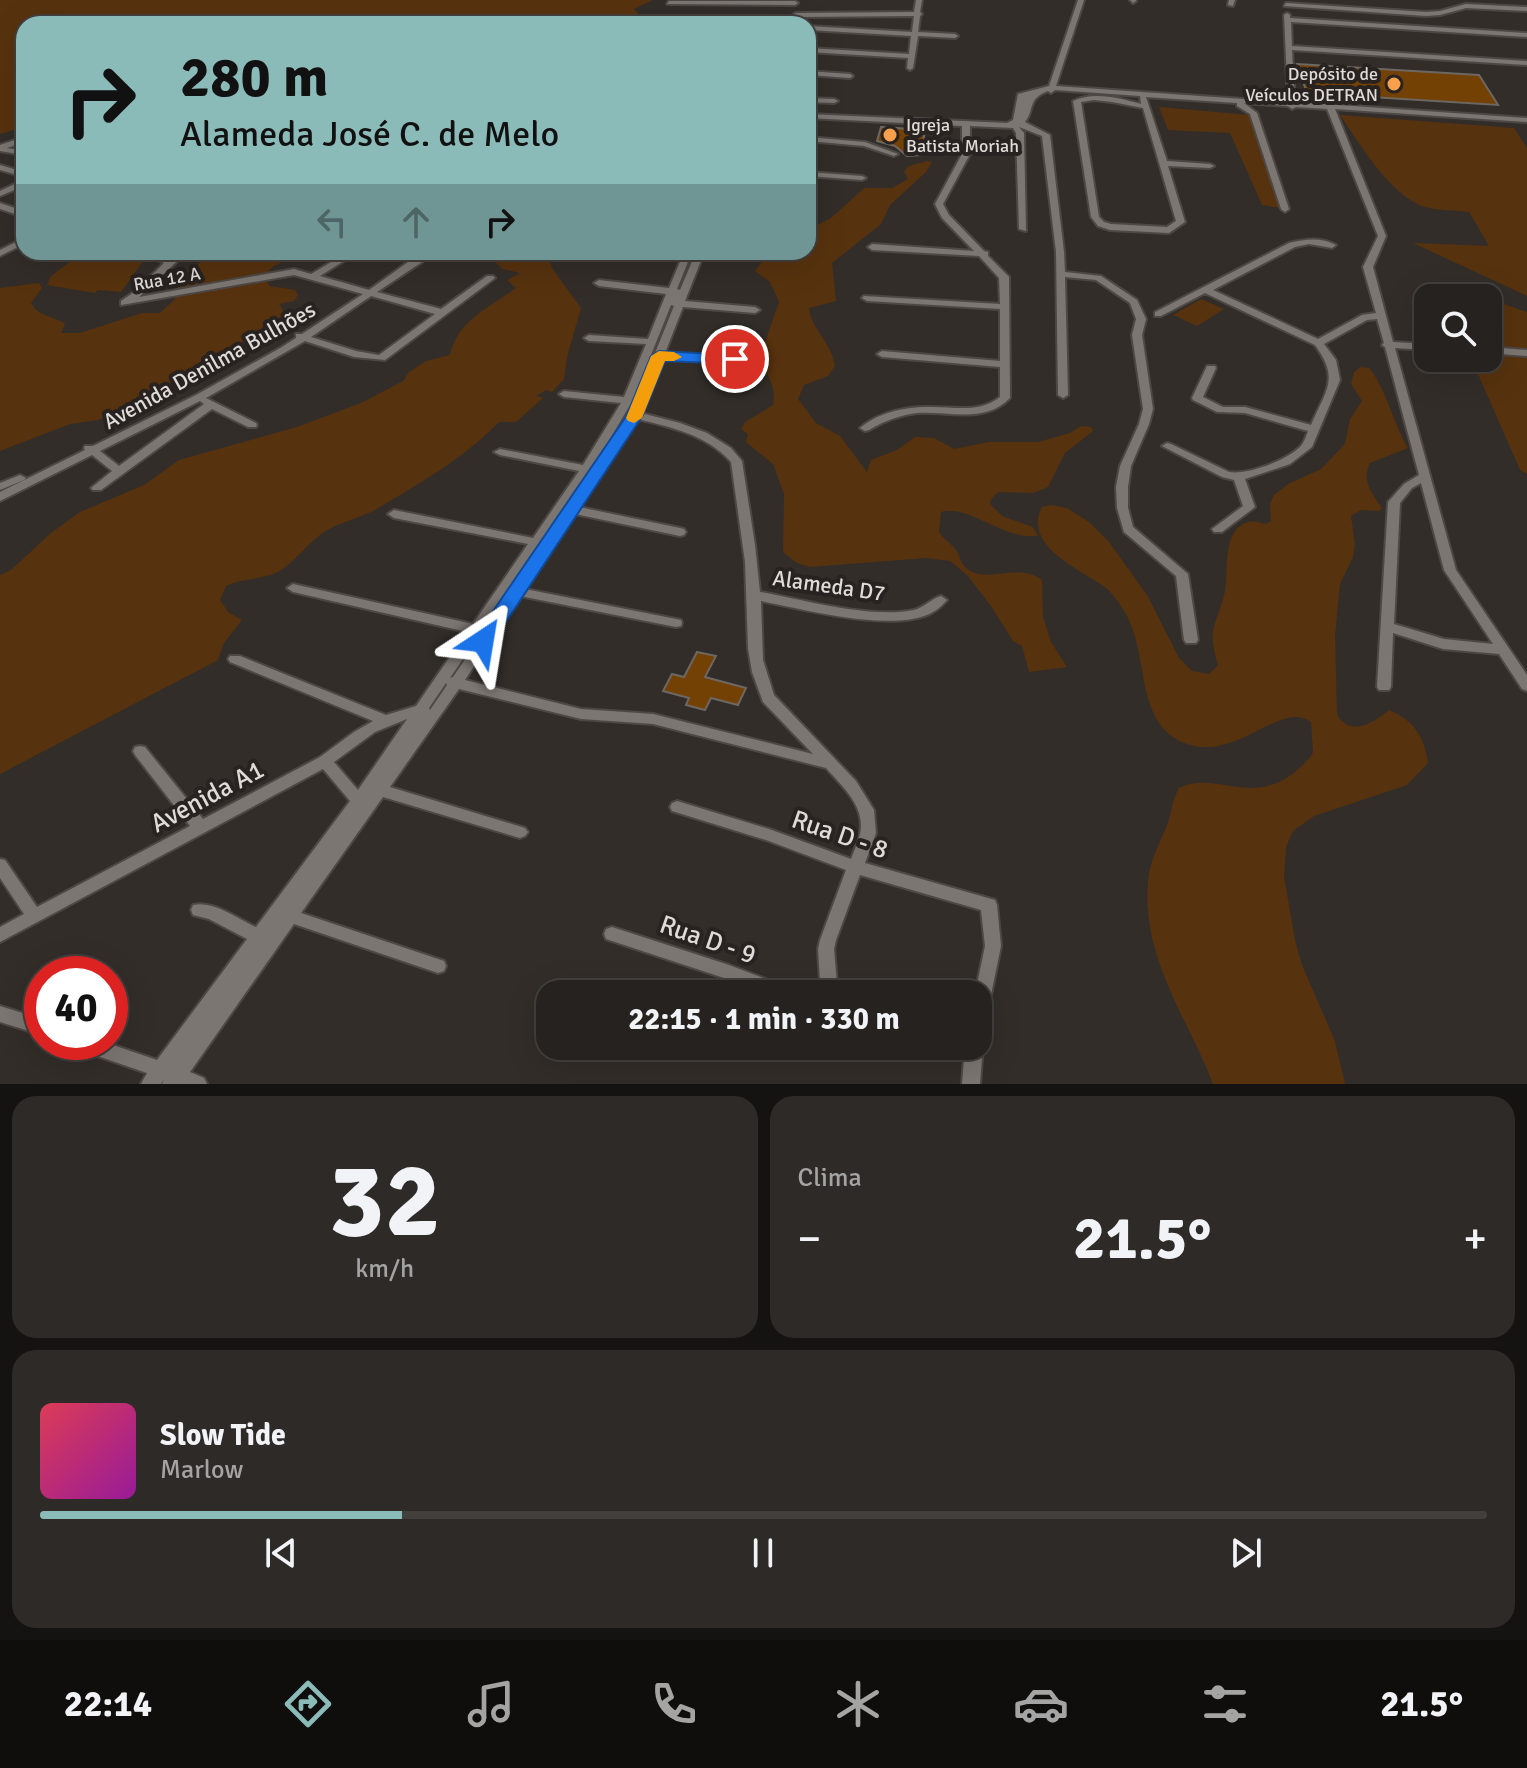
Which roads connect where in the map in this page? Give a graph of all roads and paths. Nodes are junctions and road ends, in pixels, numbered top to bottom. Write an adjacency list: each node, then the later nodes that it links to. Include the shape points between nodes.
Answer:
1 (919, 0): 7 (street)
2 (1081, 0): 23 (street)
3 (795, 1): 5 (street); 8 (street)
4 (1286, 2): 6 (street, via 1426,14 1466,6); 10 (street)
5 (669, 3)
6 (1527, 9)
7 (919, 14): 9 (street); 13 (street)
8 (796, 15): 9 (street)
9 (862, 15): 12 (street)
10 (1288, 20): 14 (street); 16 (street)
11 (816, 29): 12 (street)
12 (855, 31): 13 (street)
13 (915, 34): 15 (street); 18 (street)
14 (1527, 35)
15 (955, 36)
16 (1289, 48): 19 (street); 28 (street)
17 (816, 50): 18 (street)
18 (911, 56): 20 (street)
19 (1527, 63)
20 (910, 68)
21 (816, 74): 22 (street)
22 (850, 76)
23 (1051, 90): 24 (street); 28 (street); 33 (street, via 1030,98)
24 (1143, 97): 27 (street); 29 (street)
25 (816, 100): 26 (street)
26 (834, 101)
27 (1240, 104): 28 (street); 41 (street, via 1253,113)
28 (1292, 106): 30 (street)
29 (1146, 107): 37 (street); 37 (street, via 1077,101 1097,221 1116,228 1179,226)
30 (1330, 108): 32 (street); 62 (street, via 1382,236 1368,267)
31 (816, 118): 34 (street)
32 (1527, 122)
33 (1016, 124): 34 (street); 42 (street); 50 (street, via 1046,135)
34 (966, 126): 45 (street, via 966,154 939,204)
35 (816, 140): 36 (street, via 865,144)
36 (894, 154)
37 (1164, 163): 38 (street)
38 (1210, 166)
39 (816, 175): 40 (street)
40 (862, 178)
41 (1285, 209)
42 (1023, 229)
43 (1332, 245): 54 (street, via 1292,245)
44 (872, 247): 45 (street)
45 (985, 254): 58 (street, via 1004,277)
46 (341, 260): 51 (street)
47 (407, 260): 55 (street, Avenida Denilma Bulhões)
48 (693, 260): 56 (street)
49 (167, 261): 51 (street, Rua 12 A, via 124,303 294,272)
50 (1059, 274): 78 (street); 107 (street, via 1098,278 1134,302 1141,319 1137,335 1148,409 1120,481 1124,519 1128,529 1182,574)
51 (312, 277): 55 (street)
52 (490, 278): 60 (street)
53 (599, 283): 56 (street)
54 (1206, 290): 61 (street); 66 (street)
55 (367, 292): 60 (street); 63 (street, Avenida Denilma Bulhões)
56 (676, 297): 59 (street); 65 (street); 72 (street)
57 (867, 298): 58 (street)
58 (1005, 307): 74 (street)
59 (755, 310)
60 (444, 313): 63 (street, via 381,358)
61 (1158, 314)
62 (1379, 316): 66 (street, via 1365,317); 67 (street)
63 (300, 336): 77 (street, Avenida Denilma Bulhões)
64 (589, 338): 65 (street)
65 (653, 342): 79 (street)
66 (1318, 343): 84 (street, via 1331,360 1335,380)
67 (1387, 345): 68 (street); 91 (street)
68 (1414, 346)
69 (1502, 351): 70 (street)
70 (1527, 353)
71 (882, 354): 74 (street)
72 (659, 356): 73 (street); 81 (street)
73 (735, 359)
74 (1004, 364): 83 (street, via 1006,393 986,410 907,412)
75 (1211, 368): 84 (street, via 1197,398 1221,410 1245,410)
76 (564, 394): 79 (street)
77 (196, 395): 80 (street); 86 (street, Avenida Denilma Bulhões)
78 (1063, 395)
79 (628, 400): 88 (street)
80 (211, 404): 82 (street); 89 (street)
81 (635, 415): 95 (street); 102 (street, via 704,435 736,461)
82 (252, 425)
83 (865, 428)
84 (1315, 429): 90 (street, via 1300,455)
85 (1167, 446): 90 (street, via 1210,470)
86 (90, 449): 89 (street); 92 (street, Avenida Denilma Bulhões); 94 (street, Avenida Denilma Bulhões)
87 (500, 452): 88 (street)
88 (586, 469): 99 (street)
89 (120, 472): 93 (street)
90 (1239, 477): 97 (street, via 1249,507)
91 (1423, 477): 105 (street, via 1394,502); 108 (street, via 1450,570)
92 (0, 487)
93 (97, 488)
94 (0, 497)
95 (571, 509): 98 (street); 101 (street)
96 (394, 514): 99 (street)
97 (1218, 529)
98 (680, 532)
99 (536, 542): 106 (street)
100 (293, 588): 106 (street)
101 (515, 591): 104 (street); 111 (street)
102 (754, 595): 103 (street, Alameda D7, via 894,615 926,612); 119 (street, via 758,678 768,698)
103 (941, 600)
104 (676, 623)
105 (1387, 626): 108 (street, via 1443,644); 113 (street)
106 (470, 628): 110 (street)
107 (1191, 640)
108 (1503, 650): 112 (street)
109 (235, 659): 116 (street)
110 (441, 679): 111 (street); 115 (street)
111 (456, 683): 114 (street); 119 (street, via 581,714 653,719)
112 (1527, 686)
113 (1384, 687)
114 (437, 708): 115 (street, Avenida A1); 120 (street)
115 (418, 711): 116 (street, Avenida A1); 121 (street)
116 (384, 720): 118 (street, Avenida A1)
117 (140, 751): 123 (street)
118 (325, 761): 121 (street); 123 (street, Avenida A1)
119 (827, 763): 126 (street, via 851,785 867,810 868,833)
120 (381, 790): 124 (street); 129 (street)
121 (358, 801): 132 (street)
122 (677, 807): 126 (street, Rua D - 8)
123 (200, 827): 128 (street, Avenida A1)
124 (520, 832)
125 (0, 865): 128 (street)
126 (856, 867): 135 (street, via 826,949); 136 (street, Rua D - 8, via 989,905 993,946)
127 (199, 910): 132 (street)
128 (34, 916): 131 (street, Avenida A1)
129 (289, 916): 133 (street); 141 (street)
130 (612, 934): 134 (street, Rua D - 9)
131 (0, 935)
132 (257, 936): 141 (street)
133 (438, 966)
134 (750, 980)
135 (829, 980)
136 (986, 980)
137 (0, 1014): 138 (street)
138 (24, 1021)
139 (122, 1060): 141 (street)
140 (973, 1060): 143 (street)
141 (164, 1078): 142 (street)
142 (198, 1084)
143 (971, 1084)

